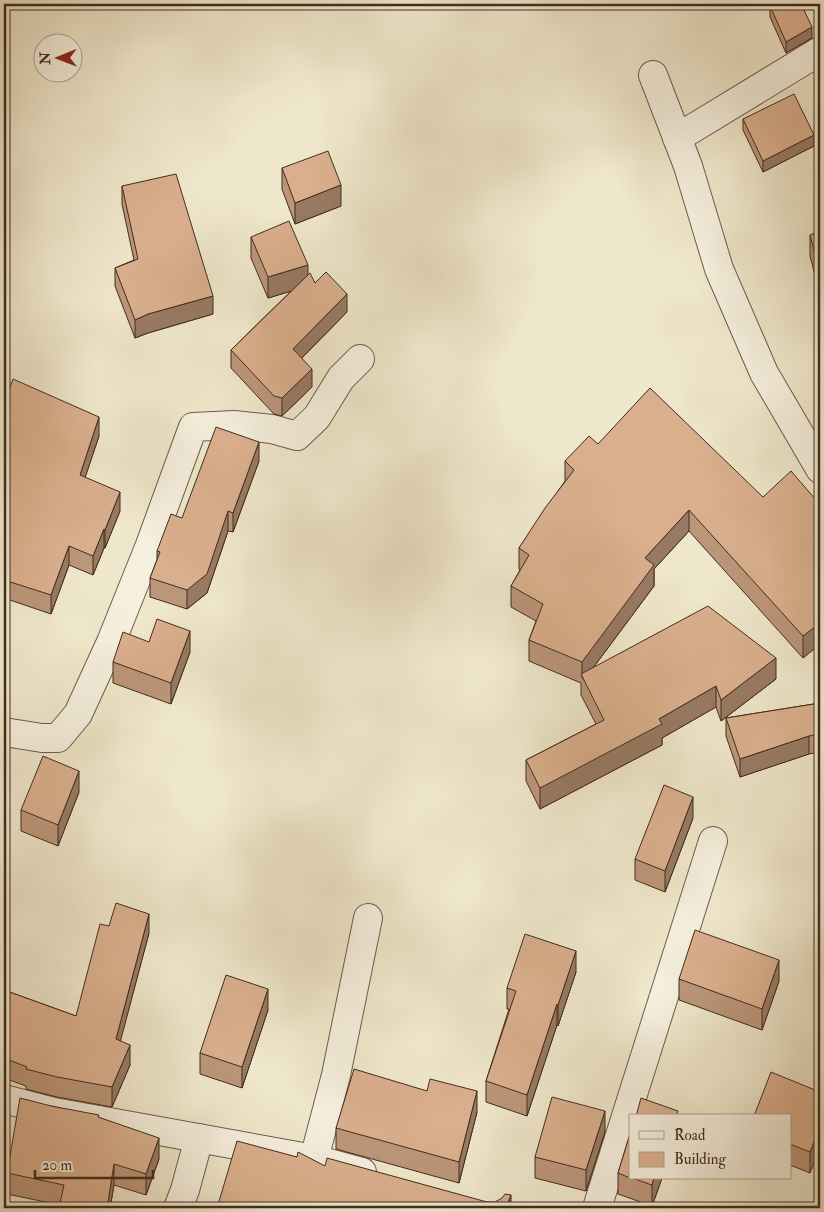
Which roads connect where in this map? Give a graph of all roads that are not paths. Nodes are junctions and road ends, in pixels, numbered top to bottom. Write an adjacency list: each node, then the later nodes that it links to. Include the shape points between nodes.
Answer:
1 (820, 51): 3 (street)
2 (653, 75): 3 (street)
3 (677, 138): 5 (street, via 719,269 764,373)
4 (360, 359): 6 (street, via 341,378 317,418 297,436 272,429 234,425 193,426 150,545 78,714 58,738)
5 (820, 469)
6 (4, 732)
7 (713, 841): 14 (street)
8 (368, 918): 11 (street, via 336,1075)
9 (4, 1099): 10 (street, via 54,1112)
10 (199, 1138): 11 (street); 13 (street)
11 (314, 1159): 12 (street)
12 (388, 1180)
13 (178, 1208)
14 (597, 1208)

